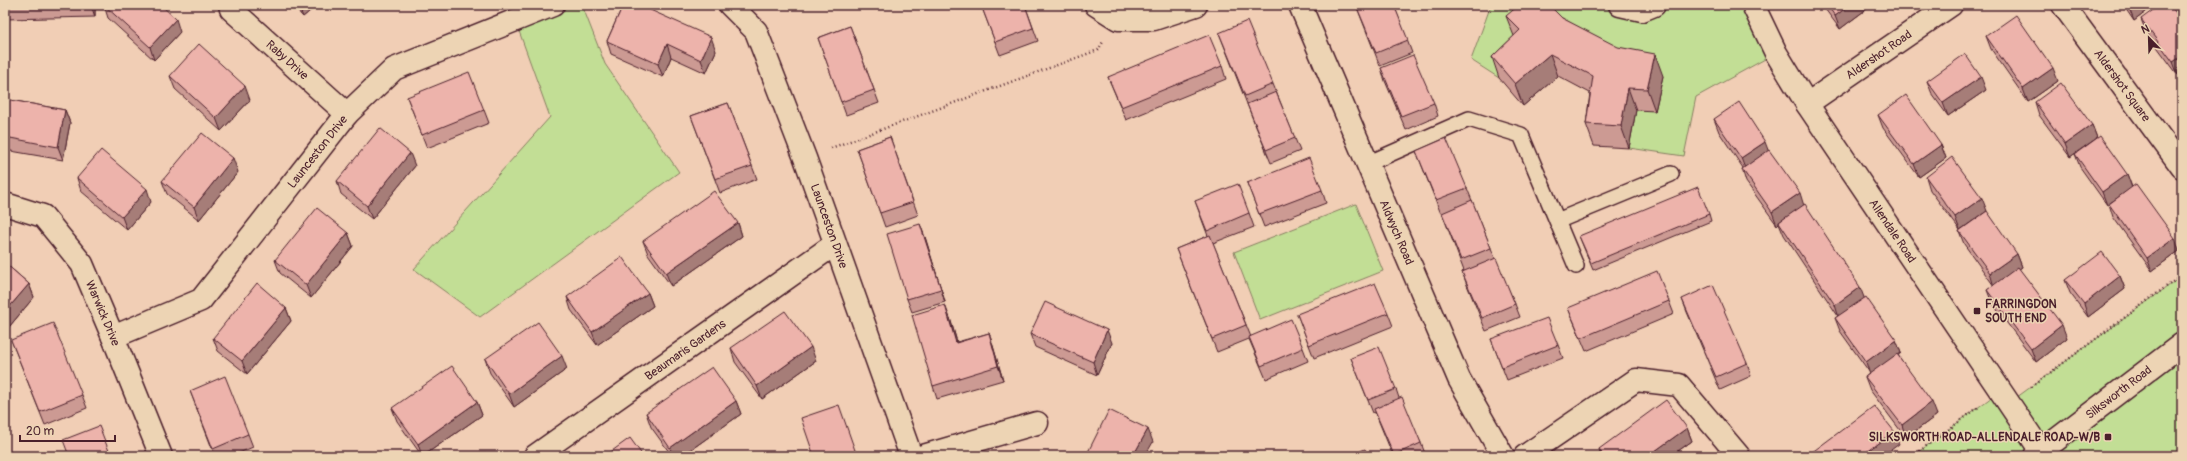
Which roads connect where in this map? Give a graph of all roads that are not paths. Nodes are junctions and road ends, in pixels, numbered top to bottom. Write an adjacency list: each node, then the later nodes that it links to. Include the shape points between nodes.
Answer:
1 (230, 5): 13 (street, Raby Drive)
2 (553, 5): 13 (street, Launceston Drive, via 394,69)
3 (730, 5): 19 (street, Launceston Drive, via 756,31)
4 (1096, 5): 5 (street, via 1118,19 1154,19)
5 (1196, 5)
6 (1300, 5): 14 (street, Aldwych Road)
7 (1620, 5): 8 (street, via 1642,10)
8 (1654, 5)
9 (1753, 5): 12 (street, Allendale Road, via 1776,53)
10 (1951, 5): 12 (street, Aldershot Road)
11 (2062, 5): 15 (street, Aldershot Square)
12 (1807, 104): 24 (street, Allendale Road, via 2004,397)
13 (347, 114): 21 (street, Launceston Drive, via 201,300)
14 (1367, 164): 18 (lane, via 1469,119 1521,135); 29 (street, Aldwych Road, via 1459,379)
15 (2182, 167)
16 (1671, 174): 18 (lane)
17 (5, 204): 21 (street, Warwick Drive, via 43,216 82,264)
18 (1557, 222): 20 (lane)
19 (835, 244): 26 (street, Beaumaris Gardens); 27 (street, Launceston Drive)
20 (1576, 266)
21 (114, 337): 25 (street, Warwick Drive)
22 (2182, 344): 24 (street, Silksworth Road)
23 (1037, 423): 28 (street)
24 (2038, 454)
25 (161, 456)
26 (535, 456)
27 (911, 456)
28 (924, 456)
29 (1503, 456)
30 (1525, 456): 31 (street, via 1636,380 1678,385)
31 (1739, 456)

